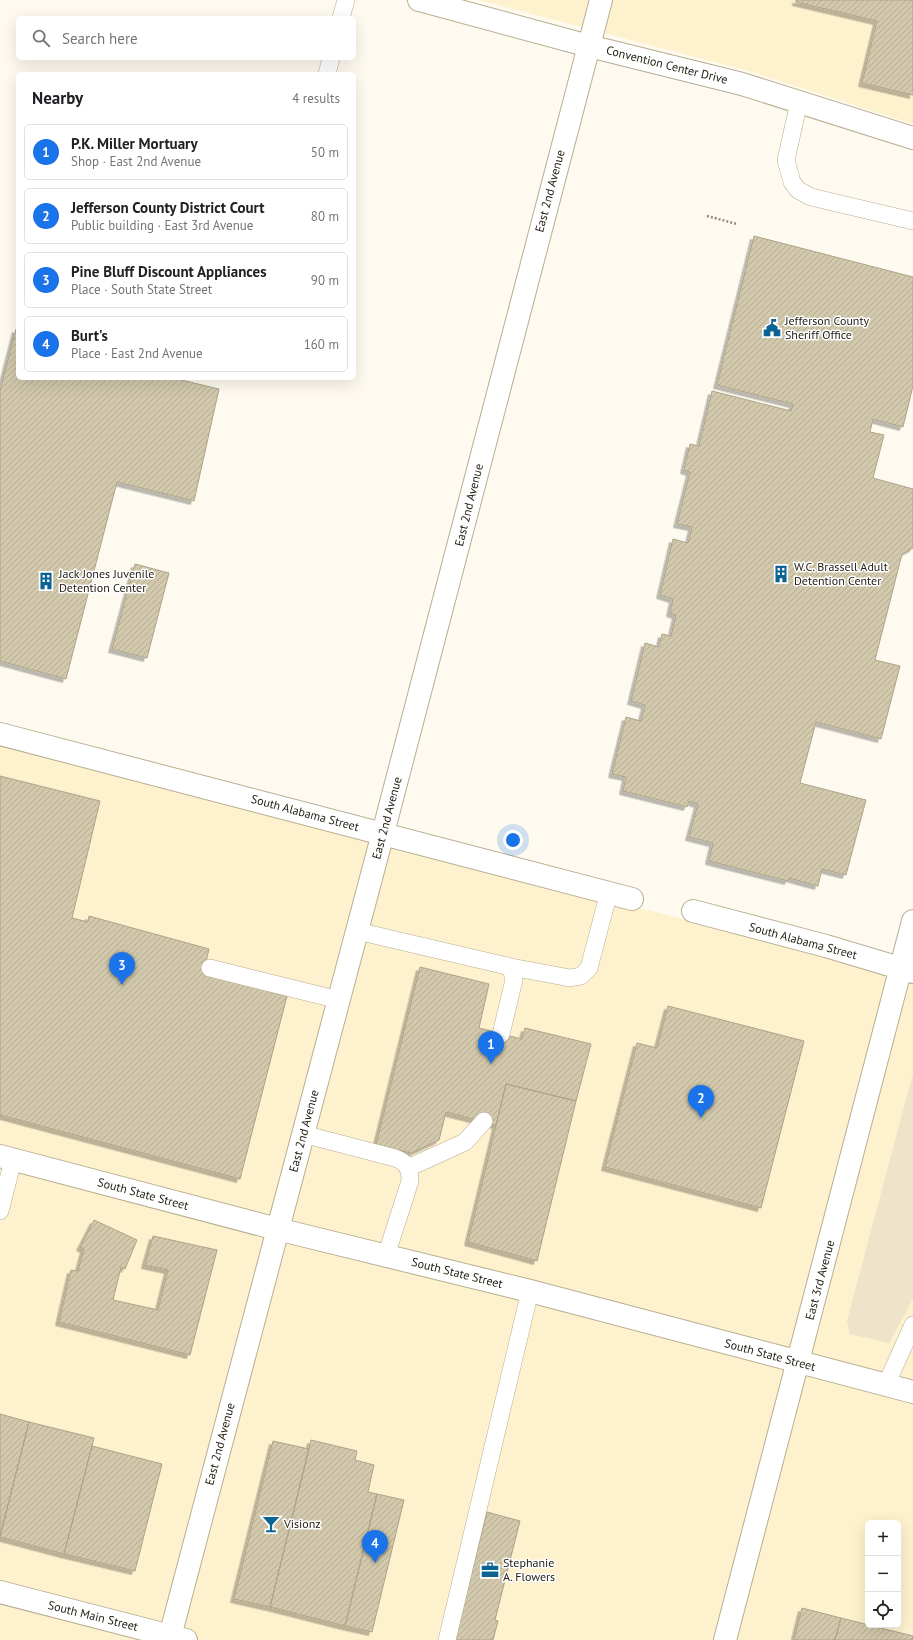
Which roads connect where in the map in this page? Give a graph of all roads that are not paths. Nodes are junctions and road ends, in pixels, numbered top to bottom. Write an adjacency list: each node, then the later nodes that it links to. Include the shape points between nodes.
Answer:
1 (346, 0): 4 (lane)
2 (419, 0): 5 (street, Convention Center Drive)
3 (601, 0): 5 (street, East 2nd Avenue)
4 (342, 16)
5 (589, 46): 8 (street, Convention Center Drive, via 742,84); 12 (street, East 2nd Avenue)
6 (330, 60): 7 (lane)
7 (328, 72)
8 (799, 102): 9 (street, Convention Center Drive); 10 (lane, via 786,160 792,182 798,190 812,197)
9 (913, 138)
10 (913, 221)
11 (0, 734): 12 (street, South Alabama Street)
12 (383, 834): 13 (street, South Alabama Street); 17 (street, East 2nd Avenue)
13 (609, 892): 14 (street, South Alabama Street); 18 (lane, via 589,968 581,976 570,978)
14 (632, 899)
15 (693, 911): 20 (street, South Alabama Street, via 826,946)
16 (913, 921): 20 (street, East 3rd Avenue)
17 (357, 932): 18 (lane); 21 (street, East 2nd Avenue)
18 (511, 967): 22 (lane, via 514,980)
19 (210, 968): 21 (lane)
20 (907, 971): 32 (street, East 3rd Avenue)
21 (339, 1000): 24 (street, East 2nd Avenue)
22 (501, 1034)
23 (484, 1121): 26 (lane, via 465,1142)
24 (303, 1134): 26 (lane, via 396,1158 402,1160); 28 (street, East 2nd Avenue)
25 (7, 1158): 27 (lane); 28 (street, South State Street)
26 (408, 1168): 29 (lane, via 410,1181)
27 (0, 1211)
28 (277, 1229): 29 (street, South State Street); 36 (street, East 2nd Avenue)
29 (386, 1256): 30 (street, South State Street)
30 (530, 1291): 32 (street, South State Street); 37 (lane)
31 (913, 1325): 33 (lane)
32 (798, 1362): 33 (street, South State Street); 38 (street, East 3rd Avenue)
33 (886, 1385): 34 (street, South State Street)
34 (913, 1392)
35 (0, 1592): 36 (street, South Main Street)
36 (175, 1639)
37 (447, 1640)
38 (726, 1640)

